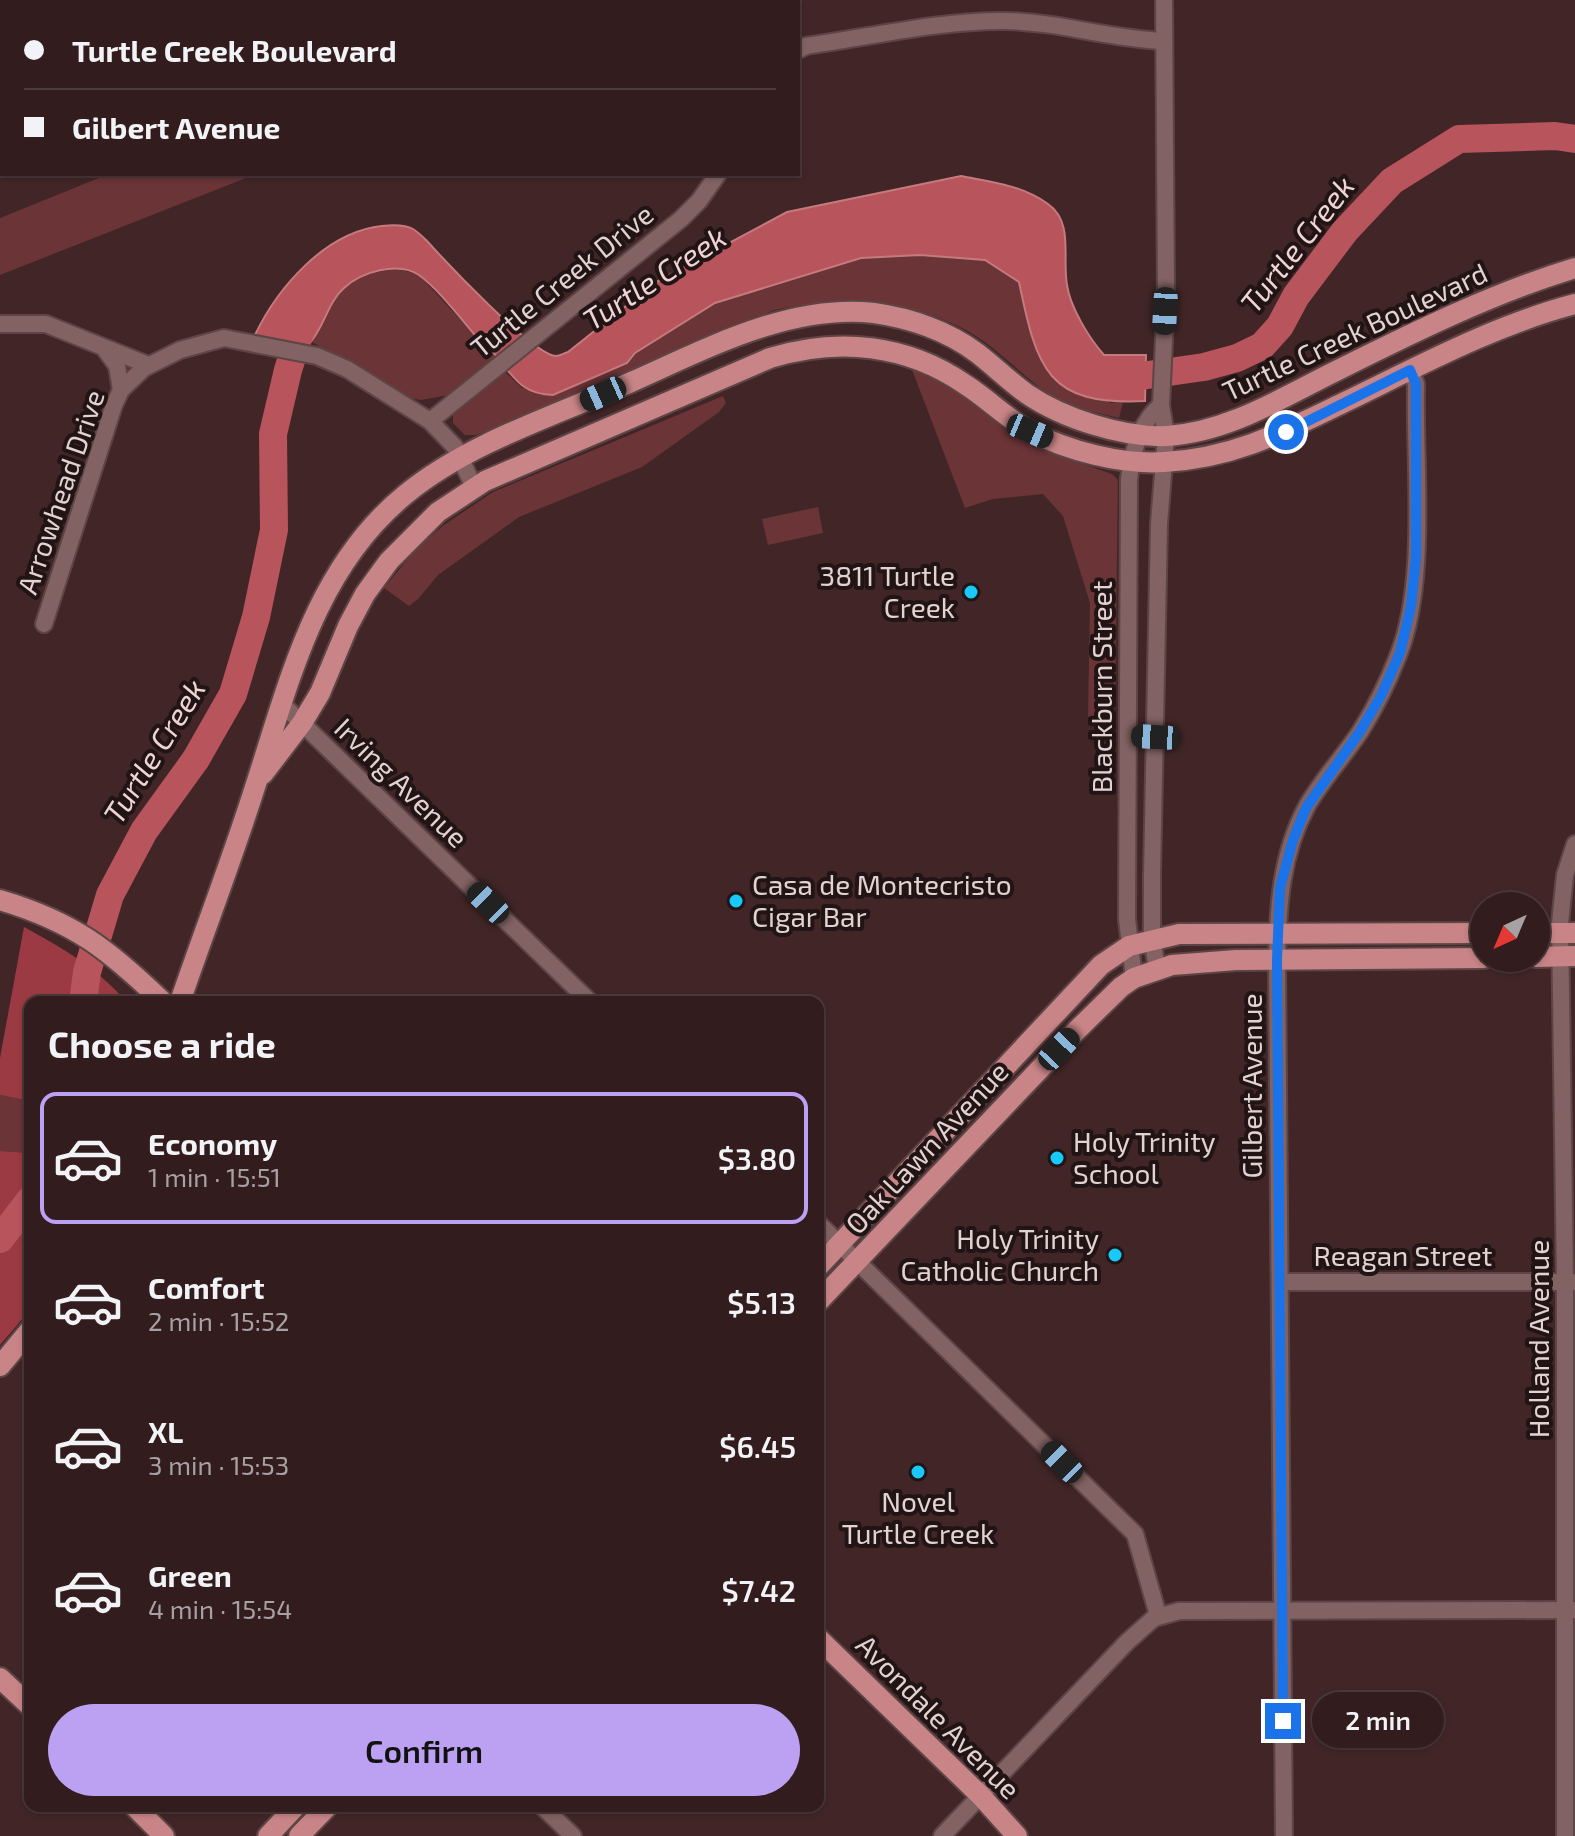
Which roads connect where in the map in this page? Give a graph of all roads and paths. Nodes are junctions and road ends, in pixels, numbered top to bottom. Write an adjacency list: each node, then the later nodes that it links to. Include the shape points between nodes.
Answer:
1 (1164, 0): 2 (street, Blackburn Street)
2 (1164, 41): 3 (street, via 1045,24 980,21); 15 (street, Blackburn Street)
3 (800, 49)
4 (717, 176): 16 (street, Turtle Creek Drive, via 681,219)
5 (1575, 268): 8 (main road, Turtle Creek Boulevard)
6 (1575, 304): 12 (main road, Turtle Creek Boulevard, via 1497,330)
7 (0, 324): 10 (street, via 46,324)
8 (1398, 340): 12 (main road); 18 (main road, Turtle Creek Boulevard, via 1256,413)
9 (721, 344): 13 (main road); 17 (main road, Turtle Creek Boulevard, via 813,314 899,318 944,333 1048,406); 19 (main road, Turtle Creek Boulevard)
10 (102, 346): 11 (street); 14 (street)
11 (148, 365): 14 (street); 16 (street, via 224,338 256,342 347,369)
12 (1410, 370): 21 (main road, Turtle Creek Boulevard, via 1260,443); 35 (street, Gilbert Avenue, via 1416,384 1416,557 1400,653 1381,696 1299,824 1282,877)
13 (732, 373): 20 (main road, Turtle Creek Boulevard, via 810,347 893,351 942,369 1030,431); 22 (main road, Turtle Creek Boulevard)
14 (126, 384): 25 (street, Arrowhead Drive, via 114,405)
15 (1161, 405): 17 (street, Blackburn Street); 18 (street, Blackburn Street)
16 (430, 421): 19 (street)
17 (1140, 434): 18 (main road, Turtle Creek Boulevard); 20 (street, Blackburn Street)
18 (1166, 436): 21 (street, Blackburn Street)
19 (460, 458): 22 (street); 23 (main road, Turtle Creek Boulevard, via 386,512)
20 (1131, 462): 21 (main road, Turtle Creek Boulevard); 28 (street, Blackburn Street)
21 (1165, 462): 29 (street, Blackburn Street)
22 (474, 487): 24 (main road, Turtle Creek Boulevard, via 411,537)
23 (336, 575): 24 (main road); 26 (main road, Turtle Creek Boulevard)
24 (365, 594): 27 (main road, Turtle Creek Boulevard)
25 (44, 624)
26 (280, 702): 27 (street, Irving Avenue); 30 (main road, Turtle Creek Boulevard)
27 (302, 723): 30 (main road, Turtle Creek Boulevard); 45 (street, Irving Avenue)
28 (1128, 736): 29 (street); 37 (street, Blackburn Street)
29 (1155, 737): 36 (street, Blackburn Street)
30 (256, 784): 44 (main road, Turtle Creek Boulevard)
31 (1575, 844): 34 (street, Holland Avenue, via 1561,898)
32 (0, 900): 43 (main road, via 84,934)
33 (1470, 933): 35 (main road, Oak Lawn Avenue)
34 (1568, 933): 38 (street, Holland Avenue)
35 (1277, 934): 36 (main road, Oak Lawn Avenue); 40 (street, Gilbert Avenue)
36 (1152, 939): 37 (main road, Oak Lawn Avenue); 41 (street, Blackburn Street)
37 (1129, 946): 42 (street, Blackburn Street); 46 (main road, Oak Lawn Avenue, via 1101,965)
38 (1569, 957): 53 (street, Holland Avenue)
39 (1470, 958): 40 (main road, Oak Lawn Avenue)
40 (1277, 959): 41 (main road, Oak Lawn Avenue); 52 (street, Gilbert Avenue)
41 (1157, 968): 42 (main road, Oak Lawn Avenue)
42 (1134, 978): 47 (main road, Oak Lawn Avenue, via 1092,1014)
43 (156, 996)
44 (182, 996)
45 (584, 996)
46 (980, 1094): 47 (main road); 49 (main road, Oak Lawn Avenue)
47 (999, 1113): 51 (main road, Oak Lawn Avenue)
48 (824, 1229): 49 (street)
49 (840, 1244): 50 (main road, Oak Lawn Avenue); 51 (street)
50 (824, 1261)
51 (858, 1261): 54 (main road, Oak Lawn Avenue); 59 (street, via 1135,1534)
52 (1280, 1282): 53 (street, Reagan Street); 58 (street, Gilbert Avenue)
53 (1570, 1282): 57 (street, Holland Avenue)
54 (824, 1296)
55 (24, 1337): 56 (main road)
56 (0, 1366)
57 (1570, 1610): 58 (street); 75 (street, Holland Avenue)
58 (1282, 1611): 59 (street); 74 (street, Gilbert Avenue)
59 (1158, 1615): 63 (street)
60 (824, 1644): 63 (main road, Avondale Avenue)
61 (0, 1678): 62 (main road)
62 (24, 1700)
63 (981, 1796): 72 (street); 73 (main road, Avondale Avenue)
64 (140, 1812): 68 (main road)
65 (290, 1812): 69 (main road)
66 (322, 1812): 70 (main road)
67 (548, 1812): 71 (street)
68 (164, 1836)
69 (268, 1836)
70 (299, 1836)
71 (573, 1836)
72 (942, 1836)
73 (1017, 1836)
74 (1284, 1836)
75 (1565, 1836)

